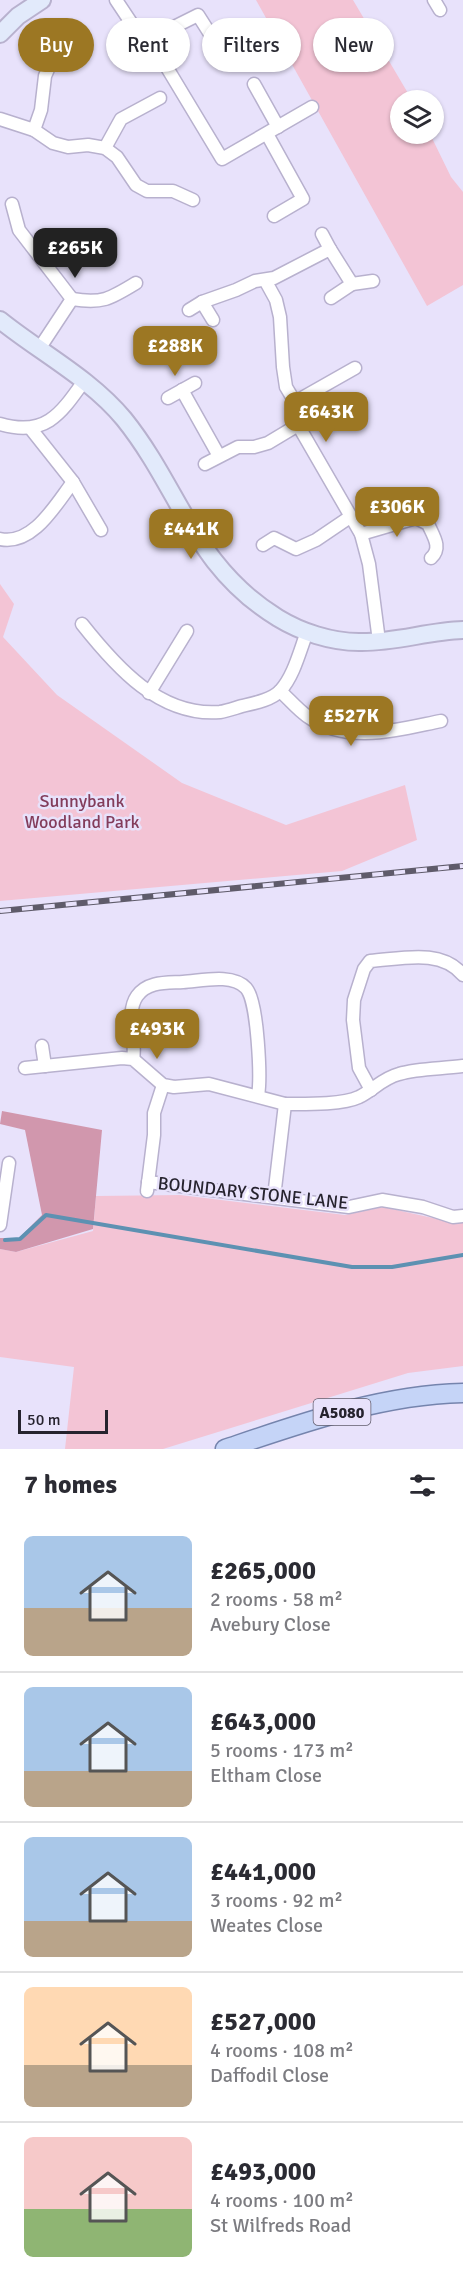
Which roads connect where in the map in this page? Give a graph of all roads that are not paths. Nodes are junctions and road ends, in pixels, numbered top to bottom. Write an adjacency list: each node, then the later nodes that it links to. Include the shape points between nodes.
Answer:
1 (40, 0): 6 (street)
2 (116, 0): 3 (street)
3 (128, 18)
4 (190, 19): 5 (street, via 198,15)
5 (202, 21)
6 (0, 34)
7 (47, 72): 14 (street)
8 (170, 72): 15 (street, via 222,159)
9 (254, 84): 13 (street)
10 (160, 98): 16 (street, via 121,119)
11 (312, 106): 13 (street)
12 (0, 119): 14 (street)
13 (278, 127): 15 (street)
14 (34, 130): 16 (street, via 53,143 68,147)
15 (267, 134): 19 (street, via 303,199)
16 (105, 148): 17 (street, via 147,192 173,191)
17 (193, 200)
18 (12, 204): 27 (street, via 19,230)
19 (274, 216)
20 (322, 234): 21 (street)
21 (330, 249): 22 (street); 25 (street)
22 (265, 279): 28 (street); 38 (street, via 276,300 286,387)
23 (373, 281): 25 (street)
24 (136, 283): 27 (street, via 114,297 94,302)
25 (352, 284): 26 (street)
26 (331, 298)
27 (72, 299): 32 (street)
28 (202, 302): 29 (street); 31 (street)
29 (189, 310)
30 (0, 320): 32 (street)
31 (213, 320)
32 (39, 349): 34 (street)
33 (355, 368): 38 (street)
34 (84, 381): 41 (street, via 64,410); 54 (street, via 142,444 220,571 264,609)
35 (195, 382): 36 (street)
36 (182, 390): 37 (street); 42 (street)
37 (168, 398)
38 (295, 402): 40 (street)
39 (0, 424): 41 (street)
40 (298, 425): 42 (street, via 268,443 238,447); 45 (street)
41 (31, 429): 44 (street)
42 (219, 456): 43 (street)
43 (206, 464)
44 (73, 482): 46 (street); 48 (street, via 30,533 10,542)
45 (350, 517): 47 (street); 49 (street, via 296,549 274,538)
46 (101, 531)
47 (360, 534): 50 (street, via 416,518 428,524 438,546 437,553); 55 (street, via 369,564)
48 (0, 539)
49 (263, 545)
50 (430, 558)
51 (82, 624): 57 (street, via 106,654)
52 (463, 630): 55 (street)
53 (187, 631): 57 (street)
54 (307, 632): 55 (street, via 339,640); 56 (street)
55 (379, 641)
56 (280, 691): 57 (street, via 265,700 221,712 179,706); 58 (street, via 307,716 336,730 375,734)
57 (149, 693)
58 (441, 721)
59 (462, 973): 66 (street, via 434,957 370,961 354,1000 354,1020 359,1068)
60 (42, 1046): 62 (street)
61 (133, 1059): 62 (street); 65 (street); 67 (street, via 131,1010 145,987 224,979 236,982 246,987 253,1001)
62 (45, 1066): 64 (street)
63 (463, 1066): 66 (street, via 400,1073)
64 (25, 1068)
65 (163, 1085): 67 (street, via 209,1084); 70 (street, BOUNDARY STONE LANE, via 154,1113 148,1186)
66 (371, 1090): 68 (street, via 356,1099)
67 (258, 1096): 68 (street)
68 (285, 1104): 70 (street)
69 (9, 1163): 72 (street)
70 (274, 1197): 71 (street, BOUNDARY STONE LANE, via 349,1207 382,1200)
71 (463, 1216)
72 (0, 1225)
73 (463, 1394): 74 (main road, A5080, via 366,1406)
74 (225, 1449)

